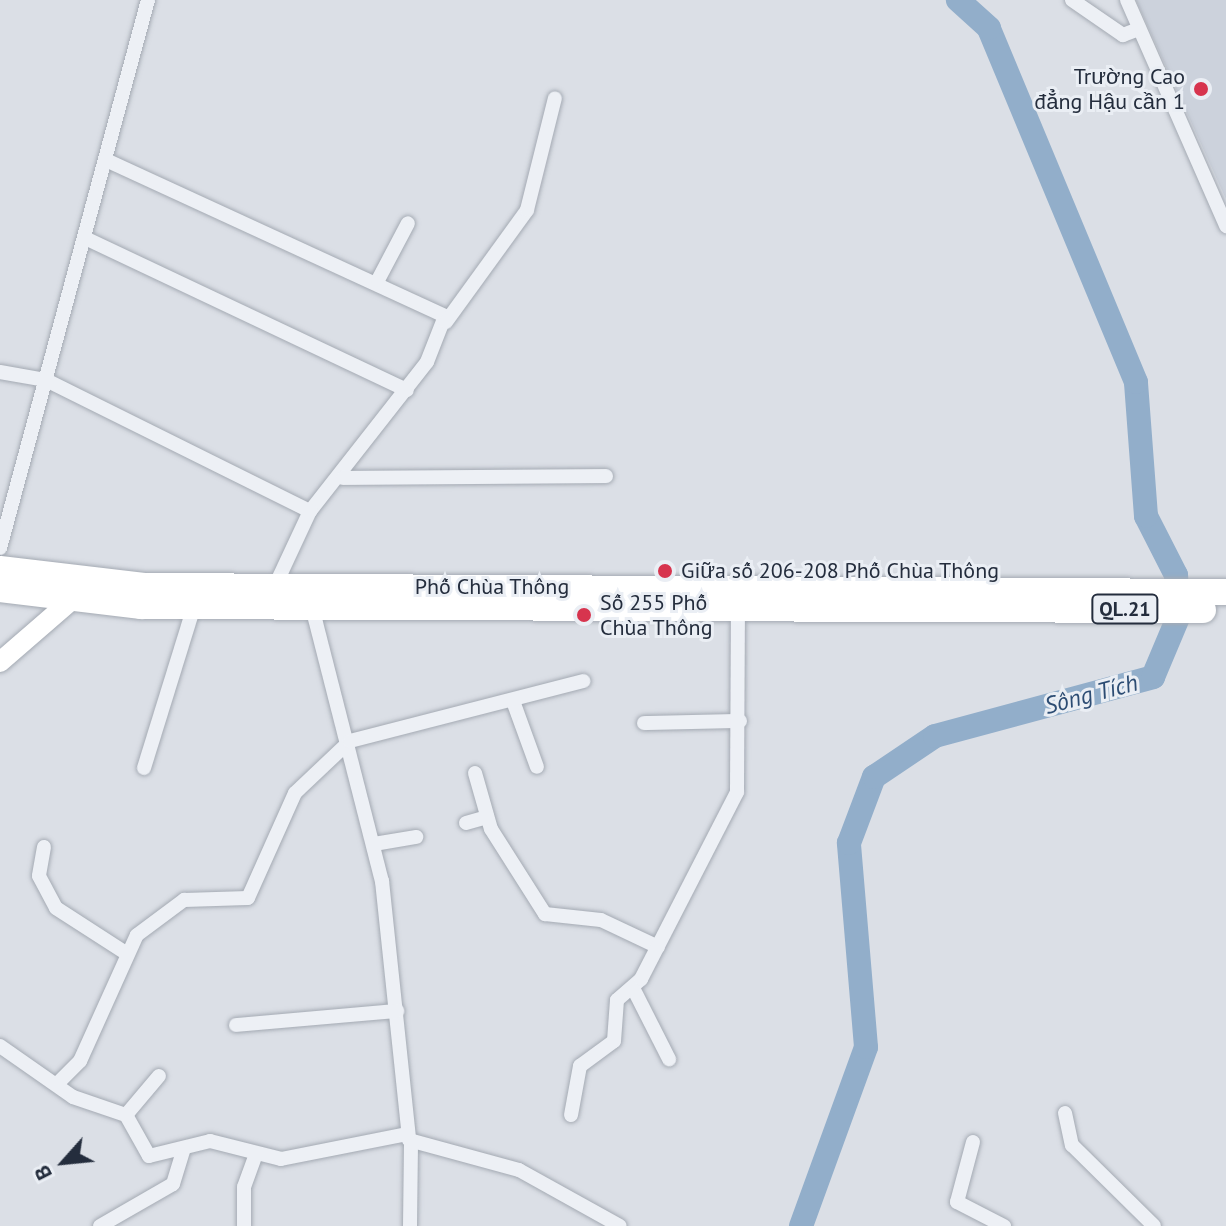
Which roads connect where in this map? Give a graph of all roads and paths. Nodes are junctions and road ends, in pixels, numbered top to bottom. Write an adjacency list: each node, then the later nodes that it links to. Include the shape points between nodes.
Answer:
1 (148, 0): 6 (street)
2 (1072, 0): 4 (street, via 1123,35)
3 (1127, 0): 4 (street)
4 (1139, 29): 8 (street)
5 (555, 98): 11 (street, via 527,210)
6 (106, 160): 9 (street); 10 (street)
7 (408, 223): 10 (street)
8 (1226, 226)
9 (85, 238): 13 (street); 14 (street)
10 (378, 280): 11 (street, via 425,301)
11 (446, 322): 14 (street)
12 (0, 372): 13 (street)
13 (46, 380): 17 (street); 18 (street)
14 (407, 390): 16 (street)
15 (606, 476): 16 (street)
16 (343, 478): 17 (street)
17 (310, 511): 20 (street)
18 (0, 548)
19 (0, 569): 22 (highway, Phố Chùa Thông / QL.21)
20 (275, 586): 22 (highway, Phố Chùa Thông / QL.21); 24 (highway, Phố Chùa Thông / QL.21)
21 (0, 589): 22 (highway, Phố Chùa Thông / QL.21)
22 (83, 589): 25 (highway, Phố Chùa Thông / QL.21); 29 (street)
23 (1226, 592): 24 (highway, Phố Chùa Thông / QL.21)
24 (1026, 599): 27 (highway, Phố Chùa Thông / QL.21); 28 (highway, Phố Chùa Thông / QL.21)
25 (194, 606): 26 (highway, Phố Chùa Thông / QL.21); 36 (street)
26 (312, 607): 27 (highway, Phố Chùa Thông / QL.21); 34 (street)
27 (738, 608): 32 (street)
28 (1226, 610)
29 (0, 662)
30 (583, 681): 31 (street)
31 (513, 701): 34 (street); 35 (street)
32 (740, 721): 33 (street); 43 (street, via 737,792)
33 (644, 723)
34 (350, 741): 41 (street); 44 (street, via 295,793 248,898 184,900)
35 (537, 767)
36 (144, 768)
37 (475, 773): 38 (street)
38 (487, 817): 39 (street); 43 (street, via 545,914 601,920)
39 (466, 823)
40 (416, 837): 41 (street)
41 (374, 844): 46 (street)
42 (44, 847): 44 (street, via 39,876 56,908)
43 (658, 947): 45 (street)
44 (124, 952): 51 (street, via 80,1061)
45 (633, 988): 49 (street); 54 (street, via 614,1008 614,1041 580,1066)
46 (397, 1011): 47 (street); 55 (street)
47 (236, 1025)
48 (0, 1046): 51 (street)
49 (669, 1059)
50 (159, 1076): 53 (street)
51 (59, 1082): 53 (street, via 73,1097)
52 (1065, 1113): 59 (street, via 1072,1145)
53 (126, 1115): 57 (street, via 149,1156)
54 (571, 1115)
55 (409, 1138): 58 (street); 62 (street); 63 (street, via 519,1170)
56 (973, 1142): 64 (street, via 957,1202)
57 (183, 1152): 58 (street, via 210,1141); 60 (street, via 173,1184)
58 (255, 1157): 61 (street, via 244,1187)
59 (1150, 1224)
60 (100, 1226)
61 (244, 1226)
62 (410, 1226)
63 (620, 1226)
64 (1004, 1226)

